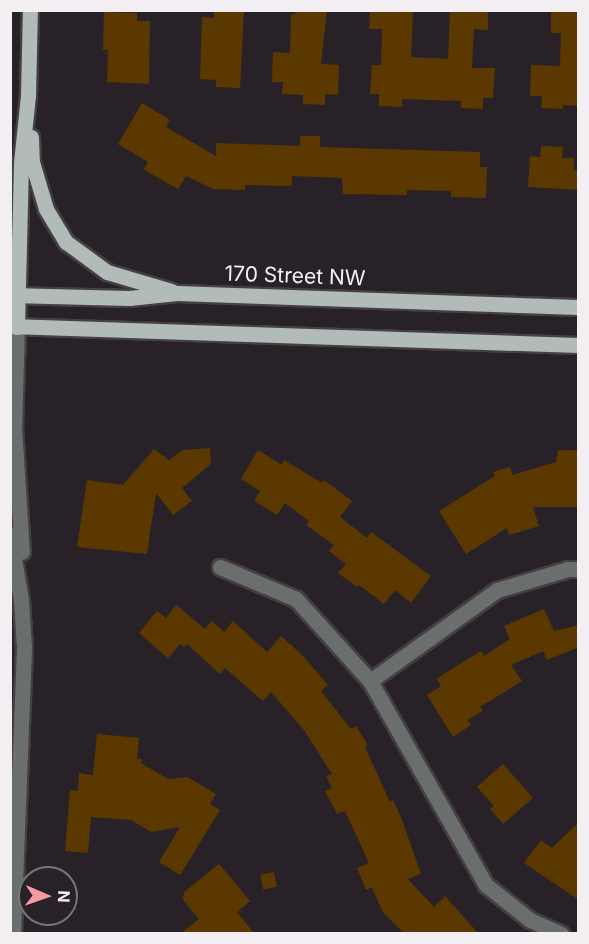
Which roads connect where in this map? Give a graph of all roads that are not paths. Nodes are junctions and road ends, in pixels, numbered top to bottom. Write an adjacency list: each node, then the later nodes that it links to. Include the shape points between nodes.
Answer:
1 (30, 10): 2 (main road)
2 (28, 96): 3 (main road, via 32,162 46,209 66,242 107,272); 4 (main road)
3 (177, 293): 4 (main road, 170 Street NW, via 129,298); 5 (main road, 170 Street NW)
4 (14, 295): 6 (main road)
5 (579, 307)
6 (14, 326): 7 (main road); 11 (street)
7 (579, 345)
8 (10, 535): 11 (street)
9 (220, 567): 12 (street, via 296,599)
10 (579, 569): 12 (street, via 497,590)
11 (21, 600): 13 (street, via 24,648)
12 (370, 681): 14 (street, via 486,885 530,920)
13 (14, 933)
14 (561, 933)

